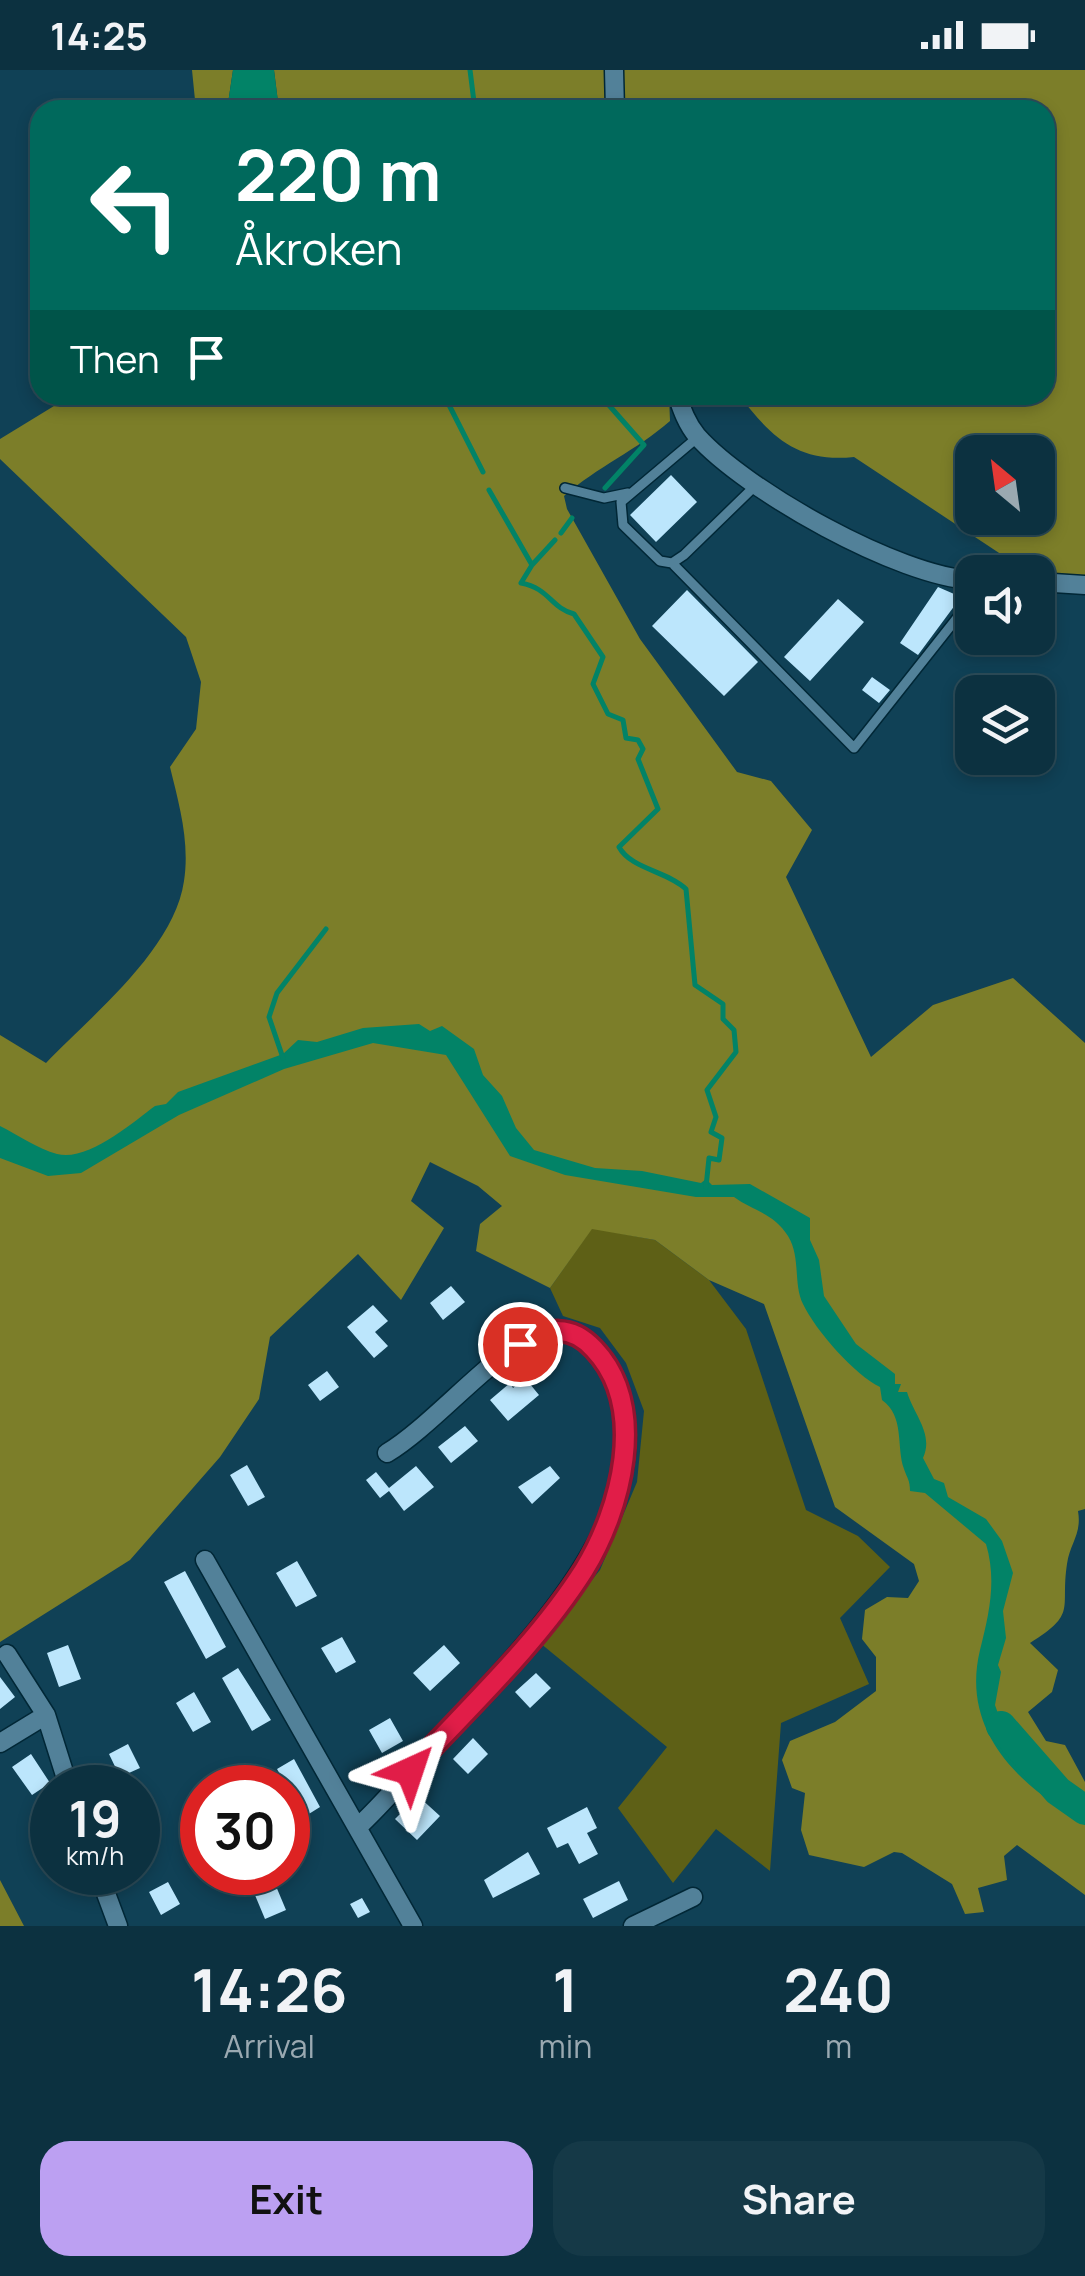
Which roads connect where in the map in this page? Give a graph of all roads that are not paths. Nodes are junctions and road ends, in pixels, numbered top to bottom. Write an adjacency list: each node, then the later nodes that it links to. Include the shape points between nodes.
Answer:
1 (614, 70): 2 (street)
2 (615, 100)
3 (682, 405): 4 (street)
4 (698, 437): 5 (street); 7 (lane)
5 (757, 483): 8 (lane); 9 (street, via 878,555)
6 (565, 488): 7 (lane, via 604,498)
7 (628, 493): 8 (lane, via 619,516 624,526 660,561)
8 (672, 563): 12 (lane, via 854,748)
9 (955, 579)
10 (1055, 583): 11 (street)
11 (1085, 585)
12 (955, 621)
13 (387, 1453): 19 (street, via 520,1344 552,1330 571,1331 600,1354 626,1428 611,1513 584,1569 533,1636)
14 (205, 1560): 19 (street)
15 (8, 1654): 16 (street)
16 (46, 1714): 17 (street); 18 (street)
17 (0, 1743)
18 (62, 1765)
19 (359, 1826): 23 (street)
20 (107, 1895): 22 (street)
21 (693, 1897): 24 (street)
22 (118, 1926)
23 (413, 1926)
24 (633, 1926)

